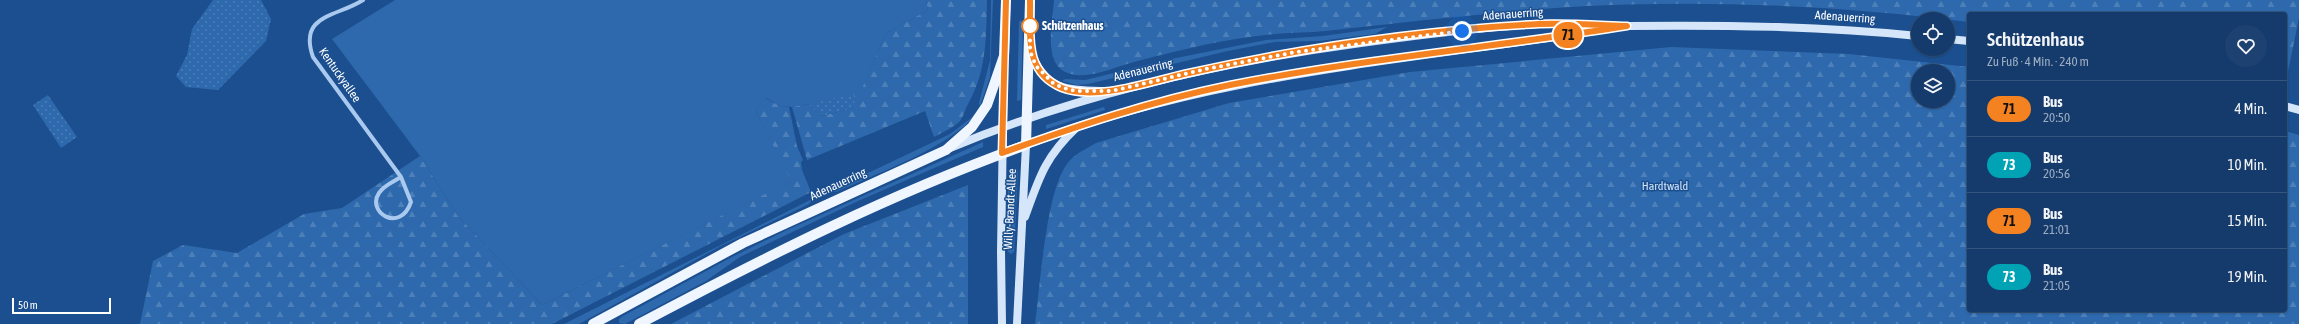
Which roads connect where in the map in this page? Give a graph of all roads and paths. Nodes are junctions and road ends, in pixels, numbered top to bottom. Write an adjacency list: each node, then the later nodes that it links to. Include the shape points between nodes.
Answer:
1 (363, 0): 19 (street, Kentuckyallee, via 352,7 323,17 314,25 310,34 310,49 313,57)
2 (1006, 0): 9 (main road, Willy-Brandt-Allee)
3 (1030, 0): 8 (main road, Willy-Brandt-Allee)
4 (1627, 26): 5 (main road, Adenauerring, via 1754,25); 10 (main road, Adenauerring, via 1540,24 1402,37 1282,54); 14 (main road, Adenauerring, via 1308,71 1157,103)
5 (1911, 36)
6 (1955, 40): 7 (main road)
7 (1967, 41)
8 (1030, 51): 10 (main road, via 1036,66 1057,86 1080,91); 13 (main road, Willy-Brandt-Allee)
9 (1004, 56): 15 (main road, Willy-Brandt-Allee); 17 (main road, via 984,111 965,134)
10 (1112, 91): 13 (main road, Adenauerring)
11 (2287, 107): 12 (main road)
12 (2299, 110)
13 (1028, 118): 15 (main road, Adenauerring); 16 (main road, Willy-Brandt-Allee)
14 (1080, 125): 16 (main road, Adenauerring); 20 (main road, via 1062,141 1047,162 1038,179)
15 (1003, 127): 17 (main road, Adenauerring); 18 (main road, Willy-Brandt-Allee)
16 (1026, 145): 18 (main road, Adenauerring); 20 (main road, Willy-Brandt-Allee)
17 (946, 150): 21 (main road, Adenauerring, via 743,243)
18 (1002, 153): 22 (main road, Adenauerring, via 828,228); 23 (main road, Willy-Brandt-Allee)
19 (401, 177): 19 (street, Kentuckyallee, via 384,187 378,194 376,204 380,214 389,218 399,218 407,212 411,202)
20 (1022, 225): 24 (main road, Willy-Brandt-Allee)
21 (593, 324)
22 (639, 324)
23 (1002, 324)
24 (1017, 324)

